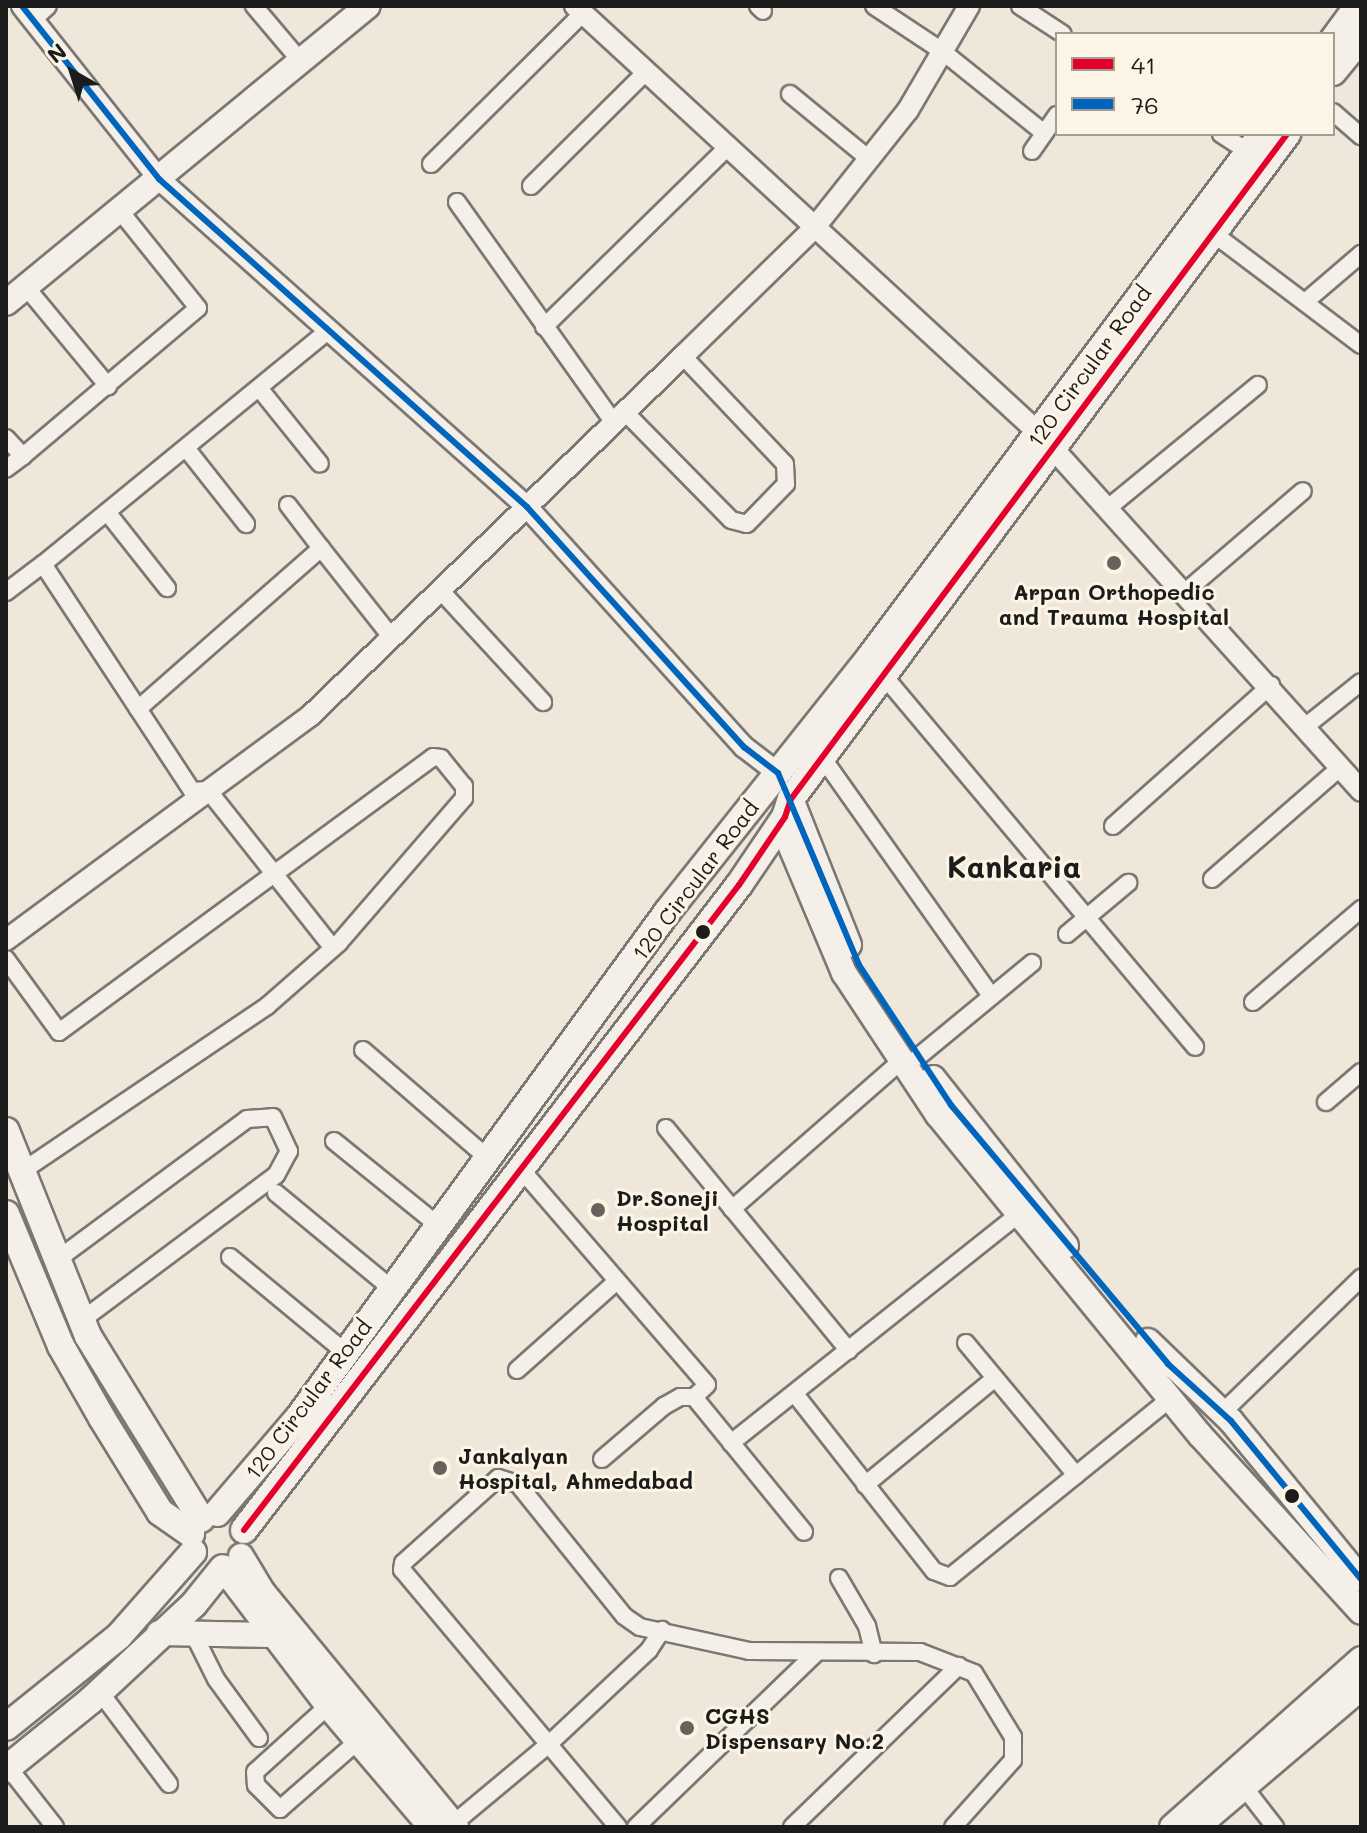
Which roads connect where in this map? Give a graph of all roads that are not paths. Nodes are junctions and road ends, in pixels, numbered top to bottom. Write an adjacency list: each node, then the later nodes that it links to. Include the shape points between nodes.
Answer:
1 (254, 6): 13 (street)
2 (346, 6): 13 (main road)
3 (368, 6): 29 (main road)
4 (874, 6): 14 (street)
5 (969, 6): 14 (street)
6 (1020, 6): 10 (street)
7 (1358, 6): 11 (main road)
8 (35, 10): 29 (street)
9 (579, 10): 16 (street); 28 (street)
10 (1060, 32)
11 (1335, 37)
12 (1361, 38): 15 (main road)
13 (292, 51): 29 (main road)
14 (942, 51): 20 (street); 27 (street, via 908,110)
15 (1335, 70)
16 (647, 71): 25 (street); 30 (street)
17 (790, 94): 27 (street)
18 (1335, 114): 23 (street)
19 (1055, 118): 20 (street)
20 (1044, 133): 26 (street)
21 (1229, 136): 24 (street)
22 (1286, 136): 34 (main road, 120 Circular Road)
23 (1361, 136)
24 (1255, 143): 48 (main road, 120 Circular Road)
25 (729, 146): 33 (street); 39 (street)
26 (1032, 151)
27 (869, 159): 33 (street)
28 (431, 164)
29 (156, 173): 32 (main road); 36 (main road); 40 (street)
30 (531, 186)
31 (457, 202): 39 (street)
32 (120, 211): 36 (main road); 44 (street, via 198,308)
33 (815, 227): 42 (street); 48 (street)
34 (1214, 234): 37 (street); 48 (main road, 120 Circular Road)
35 (1361, 254): 37 (street)
36 (16, 285): 38 (main road); 44 (street)
37 (1305, 302): 41 (street)
38 (6, 303)
39 (544, 327): 46 (street)
40 (329, 330): 45 (street); 55 (street)
41 (1361, 345)
42 (683, 356): 46 (street); 46 (street, via 785,464 786,484 747,524 731,520)
43 (1258, 385): 56 (street)
44 (108, 386): 50 (street)
45 (259, 388): 49 (street); 51 (street)
46 (619, 417): 55 (street)
47 (6, 438): 50 (street)
48 (1048, 443): 56 (street); 66 (main road, 120 Circular Road); 74 (main road, 120 Circular Road)
49 (186, 448): 57 (street); 58 (street)
50 (23, 456): 52 (street)
51 (320, 464)
52 (6, 469)
53 (1303, 491): 64 (street)
54 (288, 505): 59 (street)
55 (527, 507): 62 (street); 74 (street)
56 (1108, 508): 64 (street)
57 (107, 512): 60 (street); 61 (street)
58 (246, 524)
59 (321, 548): 65 (street); 70 (street)
60 (43, 564): 63 (street); 70 (street)
61 (167, 588)
62 (441, 591): 65 (street); 69 (street)
63 (6, 592)
64 (1185, 592): 68 (street)
65 (392, 638): 75 (street, via 311,715)
66 (884, 676): 72 (main road, 120 Circular Road); 84 (street)
67 (1361, 682): 71 (street)
68 (1271, 685): 71 (street); 79 (street)
69 (543, 702)
70 (138, 709): 75 (street, via 192,791)
71 (1306, 726): 73 (street)
72 (822, 757): 77 (main road, 120 Circular Road); 90 (street)
73 (1341, 767): 76 (street); 81 (street)
74 (770, 782): 77 (main road); 78 (main road); 100 (main road, 120 Circular Road, via 668,911)
75 (208, 790): 80 (street); 86 (street)
76 (1361, 791)
77 (791, 799): 78 (main road, 120 Circular Road); 94 (main road, via 859,965)
78 (781, 823): 94 (main road, via 844,973); 101 (main road, 120 Circular Road)
79 (1113, 826)
80 (275, 875): 87 (street); 87 (street, via 433,757 441,758 464,786 464,798); 88 (street, via 59,1032)
81 (1212, 879)
82 (1128, 883): 84 (street)
83 (1361, 909): 91 (street)
84 (1087, 918): 85 (street); 92 (street)
85 (1067, 934)
86 (6, 940)
87 (333, 948): 102 (street, via 267,1006)
88 (6, 959)
89 (1032, 963): 90 (street)
90 (991, 996): 94 (street)
91 (1253, 1002)
92 (1195, 1047)
93 (363, 1050): 100 (street)
94 (910, 1059): 104 (street); 106 (main road); 122 (main road, via 1168,1364)
95 (1361, 1072): 96 (street)
96 (1326, 1102)
97 (666, 1128): 104 (street)
98 (6, 1131): 102 (main road)
99 (334, 1141): 107 (street)
100 (489, 1159): 107 (main road, 120 Circular Road)
101 (520, 1168): 111 (street); 129 (main road, 120 Circular Road)
102 (21, 1172): 109 (main road)
103 (276, 1193): 112 (street)
104 (732, 1209): 115 (street)
105 (6, 1214): 127 (main road, via 61,1346 160,1512)
106 (1018, 1215): 115 (street); 121 (main road)
107 (439, 1226): 112 (main road, 120 Circular Road)
108 (230, 1257): 116 (street)
109 (58, 1259): 113 (main road); 113 (street, via 247,1119 273,1117 289,1151 276,1175)
110 (1361, 1278): 122 (street)
111 (617, 1281): 117 (street); 120 (street, via 707,1385)
112 (391, 1288): 116 (main road, 120 Circular Road)
113 (82, 1320): 127 (main road)
114 (966, 1343): 118 (street)
115 (849, 1351): 119 (street)
116 (345, 1352): 127 (main road, 120 Circular Road, via 299,1417)
117 (517, 1370)
118 (993, 1380): 125 (street); 126 (street)
119 (795, 1394): 123 (street); 126 (street)
120 (694, 1397): 123 (street); 124 (street, via 680,1397 664,1406)
121 (1172, 1397): 125 (street); 132 (main road, via 1200,1435)
122 (1222, 1413): 131 (main road)
123 (731, 1443): 128 (street)
124 (602, 1459)
125 (1076, 1475): 126 (street, via 950,1577 934,1571)
126 (865, 1485)
127 (201, 1530): 129 (main road, via 233,1517); 129 (main road, via 205,1565); 144 (main road, 120 Circular Road, via 119,1636)
128 (804, 1532)
129 (236, 1551): 134 (main road, 120 Circular Road, via 194,1604); 136 (main road); 151 (main road)
130 (839, 1578): 138 (street, via 867,1626)
131 (1361, 1579)
132 (1361, 1612)
133 (662, 1630): 137 (street, via 749,1651); 147 (street, via 649,1650); 147 (street, via 640,1627 624,1616 509,1478 498,1478 403,1563 411,1585)
134 (159, 1633): 135 (main road); 142 (main road, 120 Circular Road)
135 (193, 1633): 136 (main road); 145 (street, via 216,1679)
136 (273, 1635): 143 (main road)
137 (816, 1653): 138 (street); 154 (street)
138 (874, 1654): 140 (street, via 920,1652)
139 (1361, 1659): 157 (main road)
140 (959, 1666): 155 (street); 156 (street, via 974,1673 1013,1737 1013,1760)
141 (1361, 1688): 150 (main road)
142 (100, 1692): 148 (main road, 120 Circular Road); 149 (street)
143 (328, 1706): 146 (main road); 146 (street, via 255,1772 256,1785 280,1809)
144 (6, 1727)
145 (259, 1738)
146 (358, 1741): 151 (main road)
147 (549, 1744): 151 (street); 153 (street)
148 (7, 1768): 152 (street)
149 (169, 1784)
150 (1244, 1787): 158 (main road); 159 (street)
151 (447, 1826)
152 (55, 1827)
153 (618, 1827)
154 (636, 1827)
155 (792, 1827)
156 (953, 1827)
157 (1172, 1827)
158 (1197, 1827)
159 (1275, 1827)

